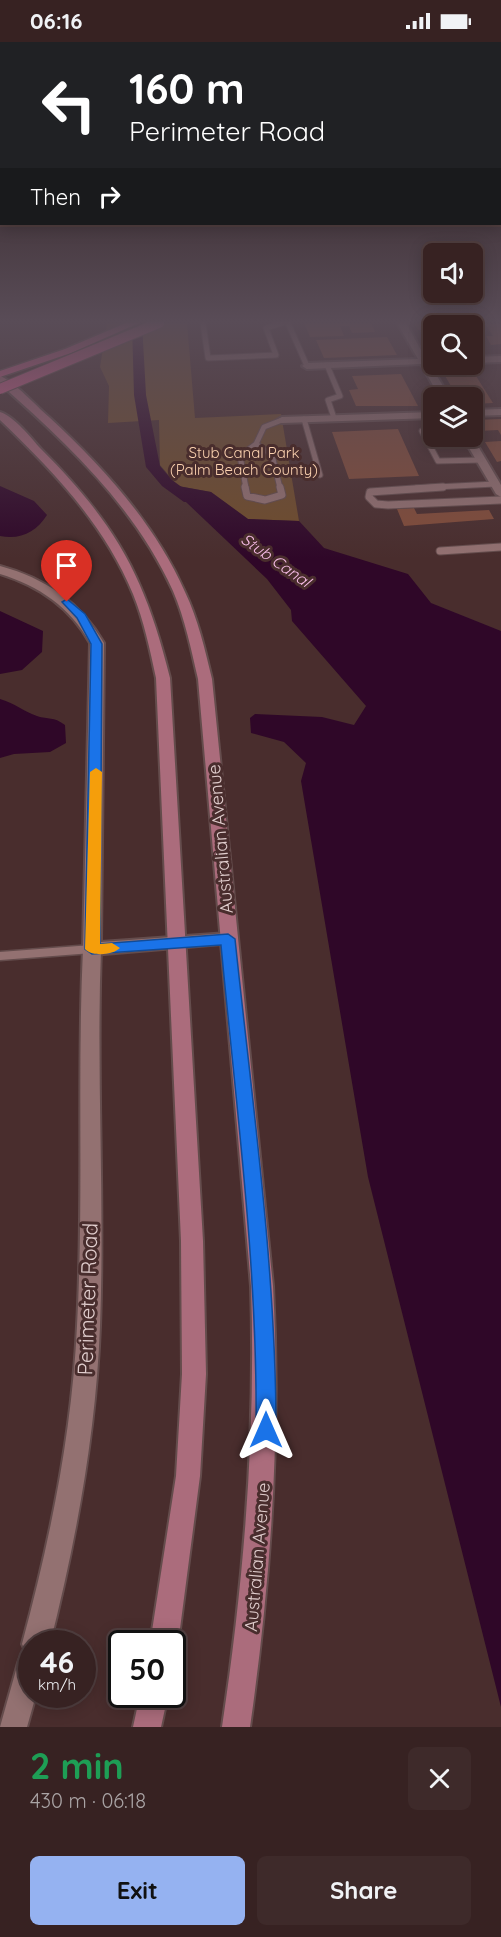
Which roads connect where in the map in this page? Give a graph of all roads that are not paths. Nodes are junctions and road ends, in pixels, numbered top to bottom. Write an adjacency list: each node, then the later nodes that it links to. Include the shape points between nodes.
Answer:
1 (25, 402): 21 (main road, Australian Avenue, via 69,441 119,498 153,544 179,592 205,679)
2 (329, 402): 7 (lane)
3 (501, 412): 4 (street)
4 (483, 413)
5 (423, 415): 7 (street)
6 (1, 417): 22 (main road, via 70,483 102,522 129,568 149,619 163,678)
7 (334, 418): 8 (street)
8 (304, 419): 9 (street); 14 (lane)
9 (282, 420): 10 (lane, via 265,424)
10 (256, 444): 10 (lane, via 272,455 282,495 274,500 248,496 240,456)
11 (431, 447): 13 (lane, via 438,461)
12 (473, 447): 13 (street)
13 (481, 460): 15 (street)
14 (320, 474)
15 (495, 484): 16 (street); 17 (lane, via 387,490 370,492 369,497 376,504 388,505)
16 (501, 494)
17 (501, 500)
18 (501, 547): 19 (lane)
19 (440, 550)
20 (0, 570): 23 (street, Perimeter Road, via 28,580 67,602 85,622 97,644)
21 (228, 939): 22 (street); 31 (main road, Australian Avenue, via 262,1286 266,1377 261,1539)
22 (177, 943): 23 (street); 26 (main road, via 192,1241 194,1374 188,1476)
23 (92, 949): 24 (lane); 25 (street, Perimeter Road, via 85,1380 73,1476)
24 (0, 956)
25 (40, 1630)
26 (166, 1630)
27 (19, 1708): 29 (street)
28 (151, 1708): 30 (main road)
29 (13, 1727)
30 (147, 1727)
31 (236, 1727)

